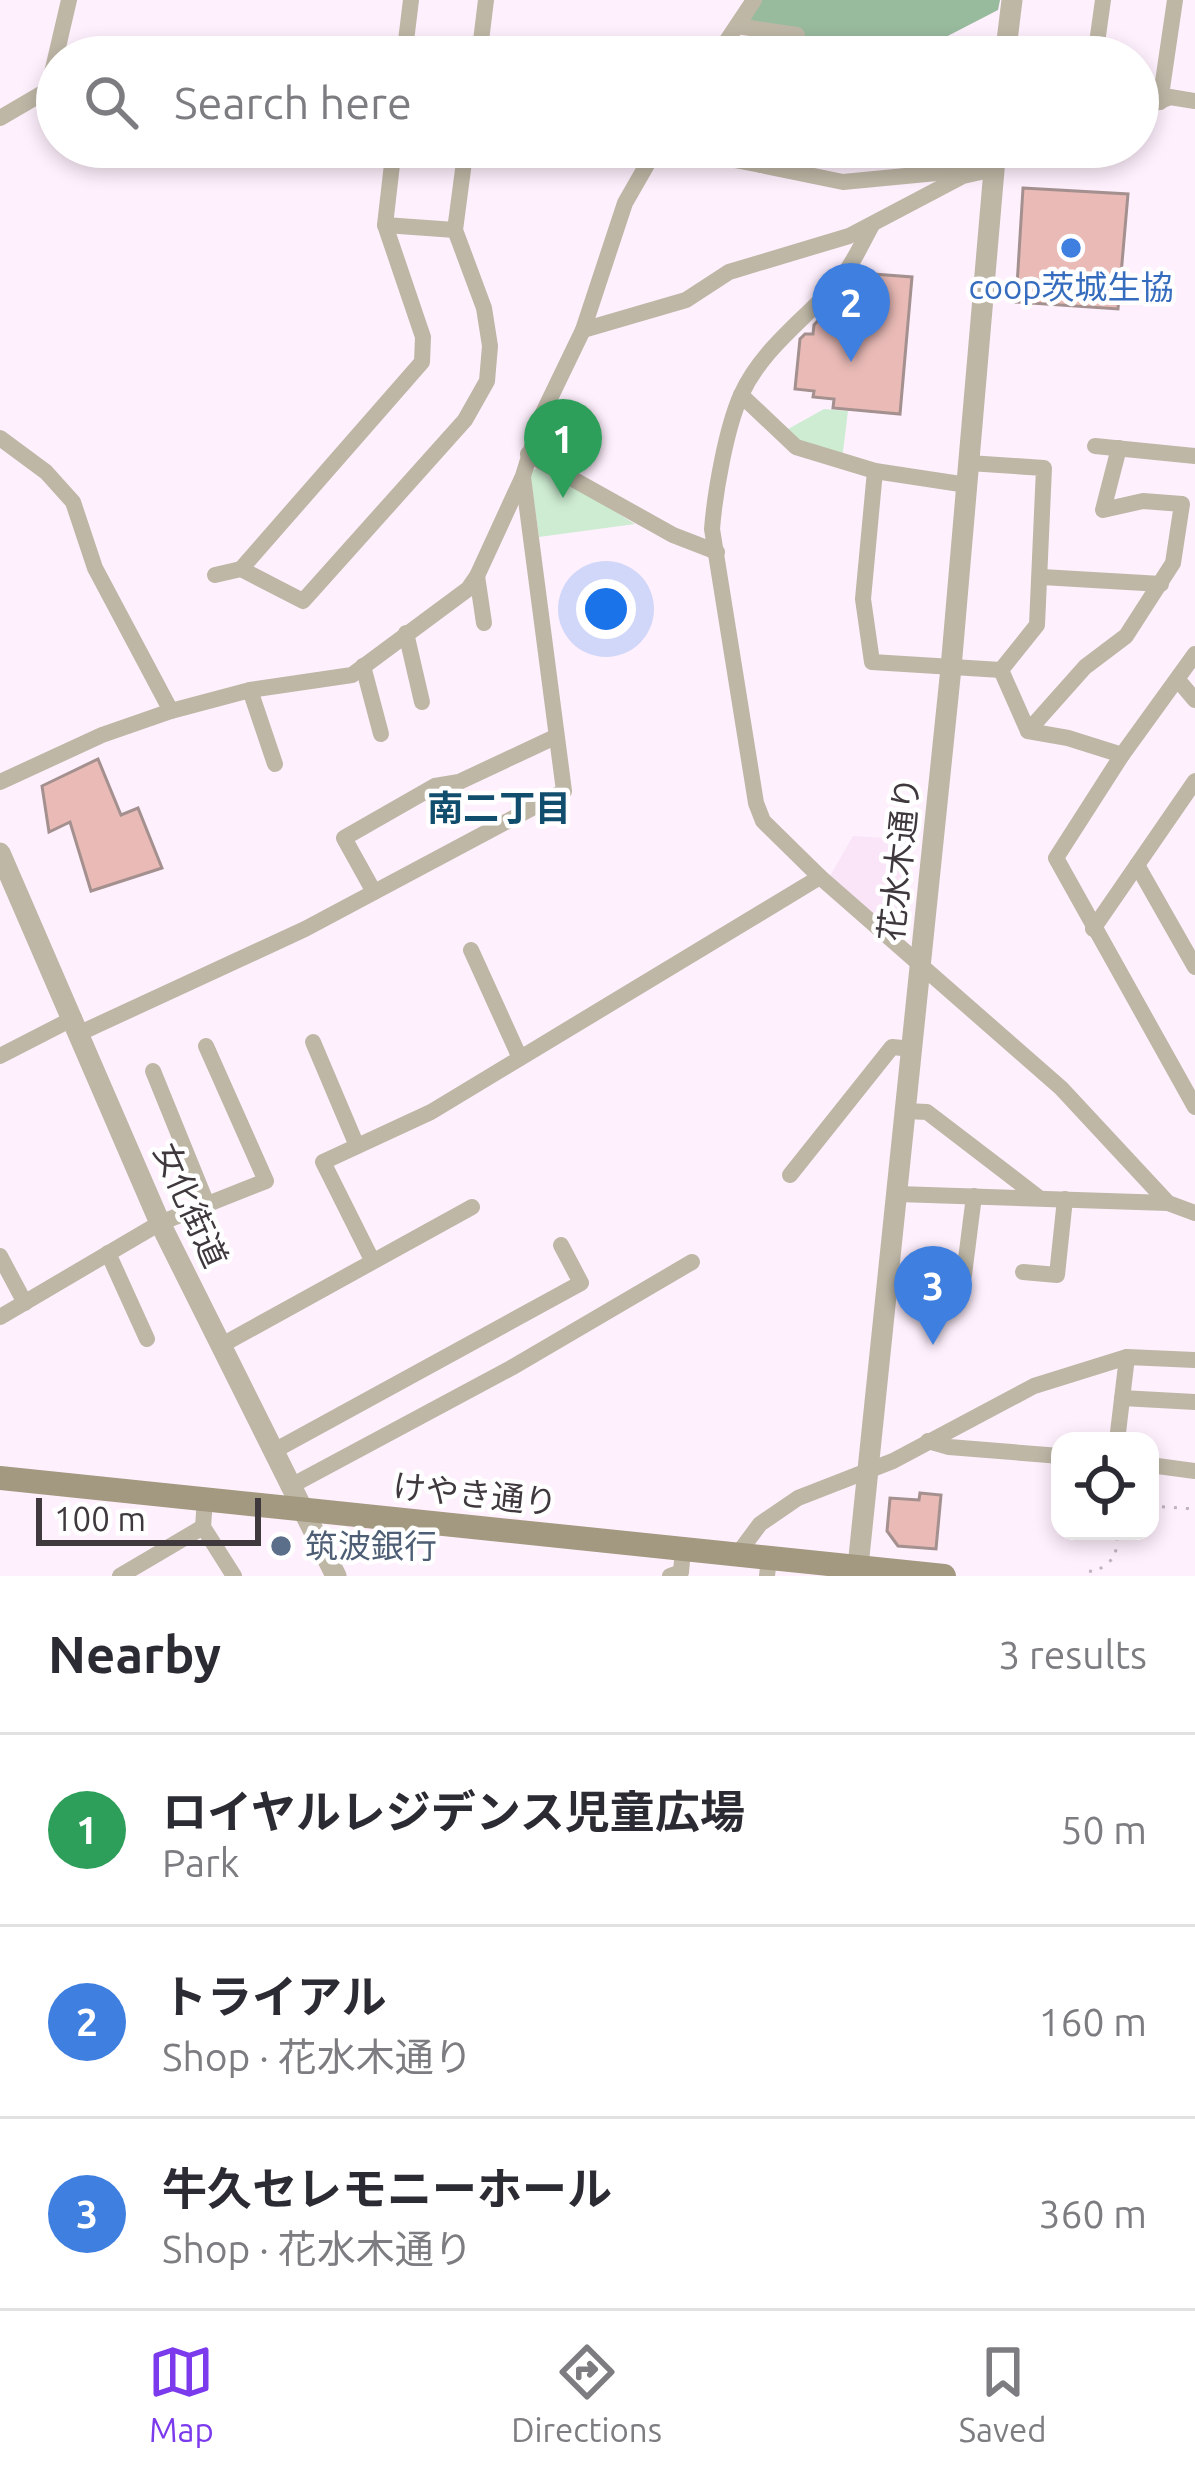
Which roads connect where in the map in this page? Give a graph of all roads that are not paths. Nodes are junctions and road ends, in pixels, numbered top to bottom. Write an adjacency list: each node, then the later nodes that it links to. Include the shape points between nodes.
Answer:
1 (69, 0): 9 (street)
2 (411, 0): 10 (street)
3 (486, 0): 11 (street)
4 (754, 0): 8 (street)
5 (1012, 0): 14 (street)
6 (1103, 0): 15 (street)
7 (1174, 0): 18 (street)
8 (737, 26): 12 (street); 13 (street)
9 (61, 36)
10 (407, 36)
11 (481, 36)
12 (730, 36)
13 (796, 36)
14 (1008, 36)
15 (1097, 36)
16 (36, 97): 19 (street)
17 (1195, 101): 18 (street)
18 (1160, 103)
19 (0, 118)
20 (392, 168): 27 (street)
21 (463, 168): 29 (street)
22 (645, 168): 30 (street, via 625,203)
23 (807, 168): 24 (street, via 860,183)
24 (950, 168)
25 (977, 168): 28 (street)
26 (994, 168): 38 (street, 花水木通り)
27 (385, 225): 29 (street); 42 (street, via 423,337 422,362)
28 (872, 225): 30 (street, via 816,250 729,272 686,300); 31 (street, via 839,281 780,338)
29 (455, 230): 42 (street, via 490,346 487,381 465,420 303,602)
30 (583, 330): 35 (street)
31 (742, 395): 37 (street, via 796,447); 41 (street, via 715,494)
32 (0, 438): 57 (street, via 73,502 95,568)
33 (1095, 446): 34 (street)
34 (1119, 448): 36 (street); 40 (street, via 1103,510 1143,501 1182,505)
35 (528, 454): 39 (street); 41 (street)
36 (1195, 456)
37 (875, 471): 38 (street); 51 (street, via 863,599 872,662)
38 (968, 474): 45 (street, via 1043,468); 51 (street, 花水木通り)
39 (523, 476): 44 (street); 60 (street)
40 (1188, 527): 46 (street)
41 (717, 552): 67 (street, via 756,803 763,821)
42 (241, 569): 43 (street)
43 (215, 575)
44 (477, 576): 47 (street); 48 (street)
45 (1042, 578): 46 (street); 52 (street, via 1037,625)
46 (1161, 584): 58 (street, via 1126,636 1085,667)
47 (484, 623)
48 (406, 633): 50 (street); 56 (street)
49 (1195, 654): 53 (street)
50 (363, 666): 54 (street, via 327,681); 59 (street)
51 (951, 668): 52 (street); 71 (street, 花水木通り)
52 (1001, 670): 58 (street)
53 (1178, 680): 55 (street); 61 (street)
54 (250, 690): 57 (street); 62 (street)
55 (1195, 700)
56 (422, 702)
57 (171, 711): 64 (street)
58 (1028, 731): 61 (street)
59 (380, 734)
60 (556, 736): 68 (street, via 564,790); 68 (street, via 435,786 344,838)
61 (1122, 755): 69 (street, via 1057,858)
62 (275, 764)
63 (1195, 781): 66 (street)
64 (0, 782)
65 (0, 853): 73 (street, 女化街道)
66 (1137, 865): 69 (street); 72 (street)
67 (820, 878): 71 (street); 78 (street)
68 (374, 892): 73 (street, via 247,958)
69 (1094, 928): 80 (street)
70 (472, 950): 78 (street)
71 (922, 967): 76 (street, 花水木通り); 88 (street, via 1061,1088)
72 (1195, 967)
73 (77, 1025): 77 (street); 92 (street, 女化街道)
74 (313, 1042): 82 (street)
75 (206, 1046): 89 (street, via 266,1181)
76 (913, 1049): 81 (street, 花水木通り); 83 (street, via 892,1047)
77 (0, 1056)
78 (520, 1058): 82 (street)
79 (153, 1071): 89 (street)
80 (1195, 1107)
81 (906, 1111): 84 (street, 花水木通り); 86 (street, via 927,1112)
82 (357, 1146): 96 (street, via 323,1162)
83 (790, 1175)
84 (898, 1194): 85 (street); 113 (street, 花水木通り)
85 (974, 1196): 86 (street); 99 (street)
86 (1038, 1198): 87 (street)
87 (1065, 1199): 88 (street); 98 (street, via 1057,1275)
88 (1168, 1203): 91 (street)
89 (207, 1204): 92 (street)
90 (472, 1208): 96 (street)
91 (1195, 1213)
92 (160, 1222): 94 (street); 103 (street, 女化街道)
93 (561, 1245): 110 (street, via 581,1283)
94 (108, 1253): 100 (street); 102 (street)
95 (0, 1256): 100 (street)
96 (372, 1261): 103 (street)
97 (692, 1262): 116 (street)
98 (1024, 1272)
99 (964, 1275)
100 (25, 1303): 101 (street)
101 (0, 1317)
102 (147, 1339)
103 (220, 1346): 110 (street, 女化街道)
104 (1126, 1357): 105 (street); 106 (street); 109 (street, via 1034,1386)
105 (1195, 1360)
106 (1122, 1398): 107 (street); 108 (street)
107 (1195, 1402)
108 (1118, 1432)
109 (928, 1442): 111 (street); 113 (street)
110 (272, 1453): 116 (street, 女化街道)
111 (1051, 1455)
112 (1159, 1466): 114 (street)
113 (868, 1470): 120 (street, via 798,1498 760,1525); 122 (street, 花水木通り)
114 (1195, 1471)
115 (0, 1478): 117 (main road, けやき通り)
116 (296, 1498): 117 (main road, けやき通り); 119 (main road, けやき通り); 125 (street, 女化街道)
117 (205, 1499): 118 (street)
118 (203, 1527): 123 (street); 124 (street)
119 (683, 1549): 120 (main road, けやき通り); 126 (street, via 681,1572)
120 (737, 1555): 121 (main road, けやき通り)
121 (768, 1567): 122 (main road, けやき通り)
122 (857, 1572): 127 (main road, けやき通り)
123 (120, 1576)
124 (234, 1576)
125 (336, 1576)
126 (670, 1576)
127 (944, 1576)

